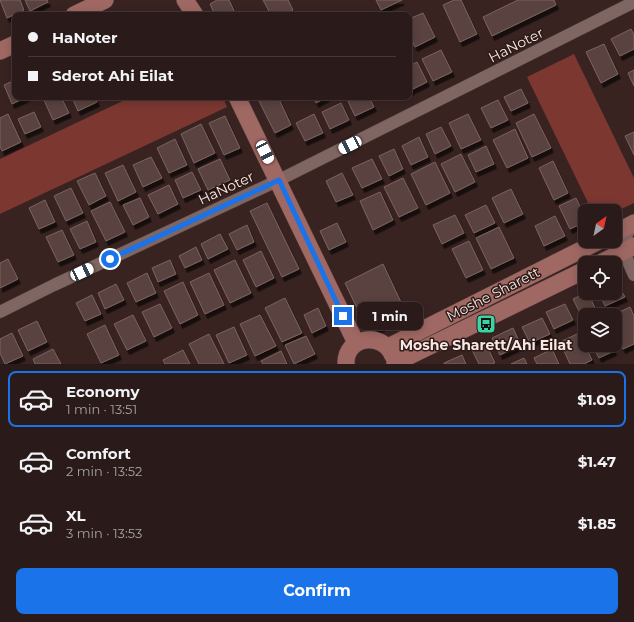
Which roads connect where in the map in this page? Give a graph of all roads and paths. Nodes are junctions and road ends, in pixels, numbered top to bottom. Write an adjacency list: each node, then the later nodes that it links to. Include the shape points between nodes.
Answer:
1 (105, 0): 5 (street)
2 (185, 0): 6 (street)
3 (194, 0): 7 (street)
4 (634, 2): 11 (street, HaNoter)
5 (80, 12)
6 (194, 12)
7 (196, 12)
8 (12, 45): 9 (street)
9 (0, 51)
10 (239, 100): 11 (street)
11 (279, 180): 19 (street, HaNoter); 20 (street)
12 (634, 223): 13 (street); 15 (street, via 625,238)
13 (622, 229)
14 (585, 248): 21 (street, Moshe Sharett)
15 (629, 249): 16 (street); 18 (street)
16 (614, 256)
17 (578, 273): 22 (street, Moshe Sharett)
18 (634, 275)
19 (0, 312)
20 (356, 343): 21 (street, via 364,339 373,339); 23 (street, via 349,350 345,359)
21 (388, 347): 22 (street)
22 (394, 363)
23 (346, 364)

